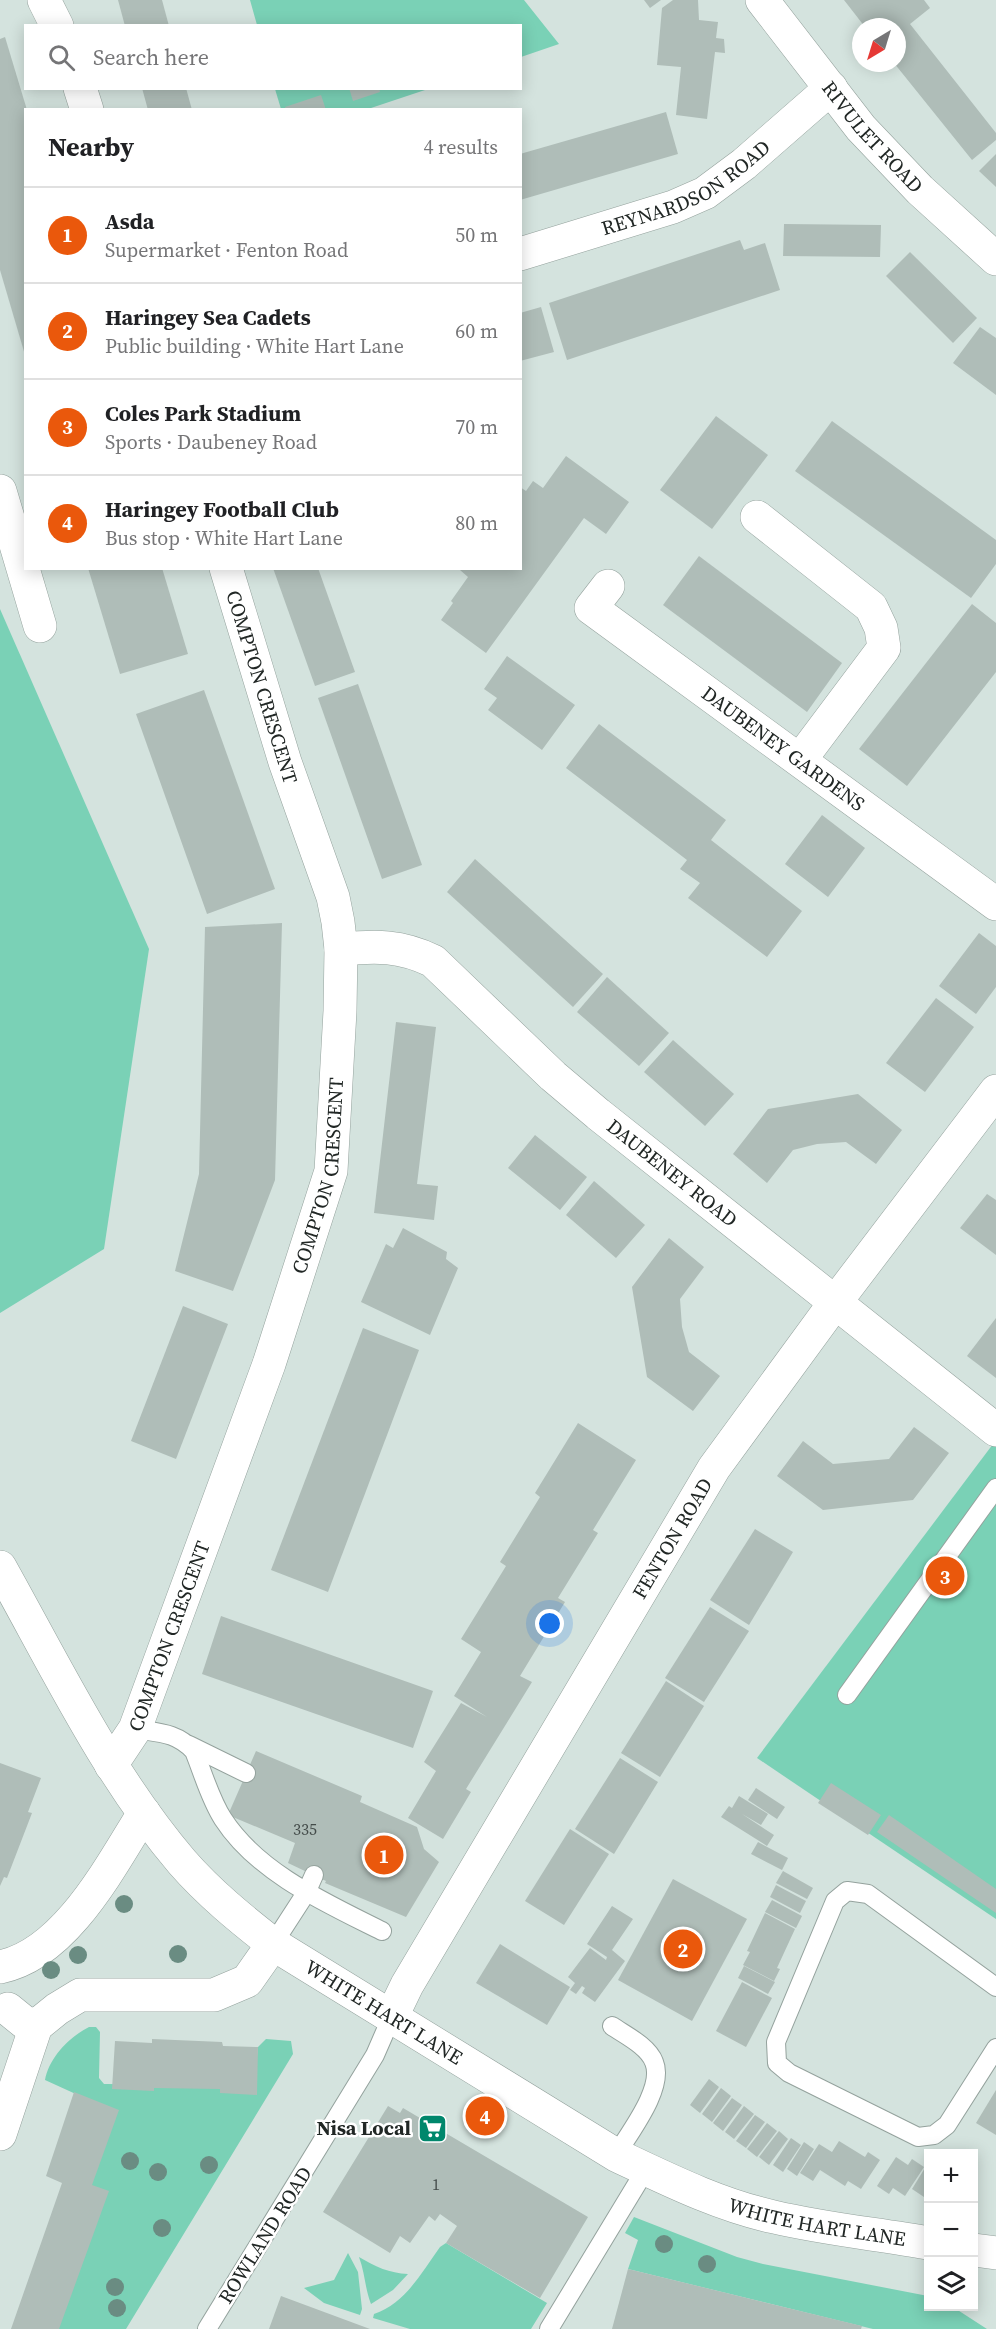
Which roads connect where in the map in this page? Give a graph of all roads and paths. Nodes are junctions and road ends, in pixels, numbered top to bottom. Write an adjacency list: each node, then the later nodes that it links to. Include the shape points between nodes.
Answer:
1 (44, 0): 3 (street)
2 (762, 0): 4 (street, RIVULET ROAD)
3 (56, 24)
4 (831, 88): 7 (street, REYNARDSON ROAD, via 705,193 674,207); 8 (street, RIVULET ROAD, via 861,128 920,190)
5 (81, 90): 6 (street)
6 (86, 108)
7 (522, 253)
8 (996, 259)
9 (0, 490): 13 (street)
10 (757, 517): 14 (street, via 871,607 881,628 884,648)
11 (227, 570): 16 (street, COMPTON CRESCENT, via 285,762 333,897)
12 (608, 586): 14 (street, DAUBENEY GARDENS, via 591,608)
13 (40, 626)
14 (800, 760): 15 (street, DAUBENEY GARDENS)
15 (996, 904)
16 (341, 949): 18 (street, DAUBENEY ROAD, via 388,946 433,961 553,1076); 23 (street, COMPTON CRESCENT, via 331,1170 269,1364)
17 (996, 1091): 18 (street, FENTON ROAD)
18 (834, 1304): 19 (street, DAUBENEY ROAD); 35 (street, FENTON ROAD, via 714,1468)
19 (996, 1430)
20 (996, 1488): 22 (lane)
21 (0, 1567): 25 (street, WHITE HART LANE)
22 (847, 1695)
23 (135, 1729): 24 (lane, via 174,1735); 25 (street, COMPTON CRESCENT)
24 (188, 1744): 26 (lane); 29 (lane, via 217,1809 234,1833)
25 (111, 1765): 27 (street, WHITE HART LANE)
26 (246, 1773)
27 (144, 1813): 31 (street, WHITE HART LANE, via 190,1870 228,1908); 32 (street, via 77,1914 27,1958)
28 (314, 1875): 29 (lane)
29 (306, 1893): 30 (lane); 31 (lane)
30 (382, 1931)
31 (273, 1944): 35 (street, WHITE HART LANE); 36 (street, via 247,1981 214,1995 80,1995)
32 (0, 1967)
33 (996, 1987): 38 (lane, via 867,1894 847,1892 835,1901 776,2042 777,2063 789,2073 918,2137 934,2135 947,2125)
34 (8, 2009): 36 (street)
35 (392, 2016): 40 (street, WHITE HART LANE); 45 (lane, ROWLAND ROAD, via 375,2055)
36 (36, 2026): 39 (street)
37 (612, 2026): 40 (lane, via 639,2044 654,2061 657,2075 650,2099)
38 (996, 2048)
39 (0, 2134)
40 (616, 2155): 41 (street, WHITE HART LANE)
41 (646, 2169): 42 (street, WHITE HART LANE, via 703,2195 774,2217); 46 (lane)
42 (924, 2242)
43 (978, 2251): 44 (street)
44 (996, 2253)
45 (207, 2329)
46 (549, 2329)

